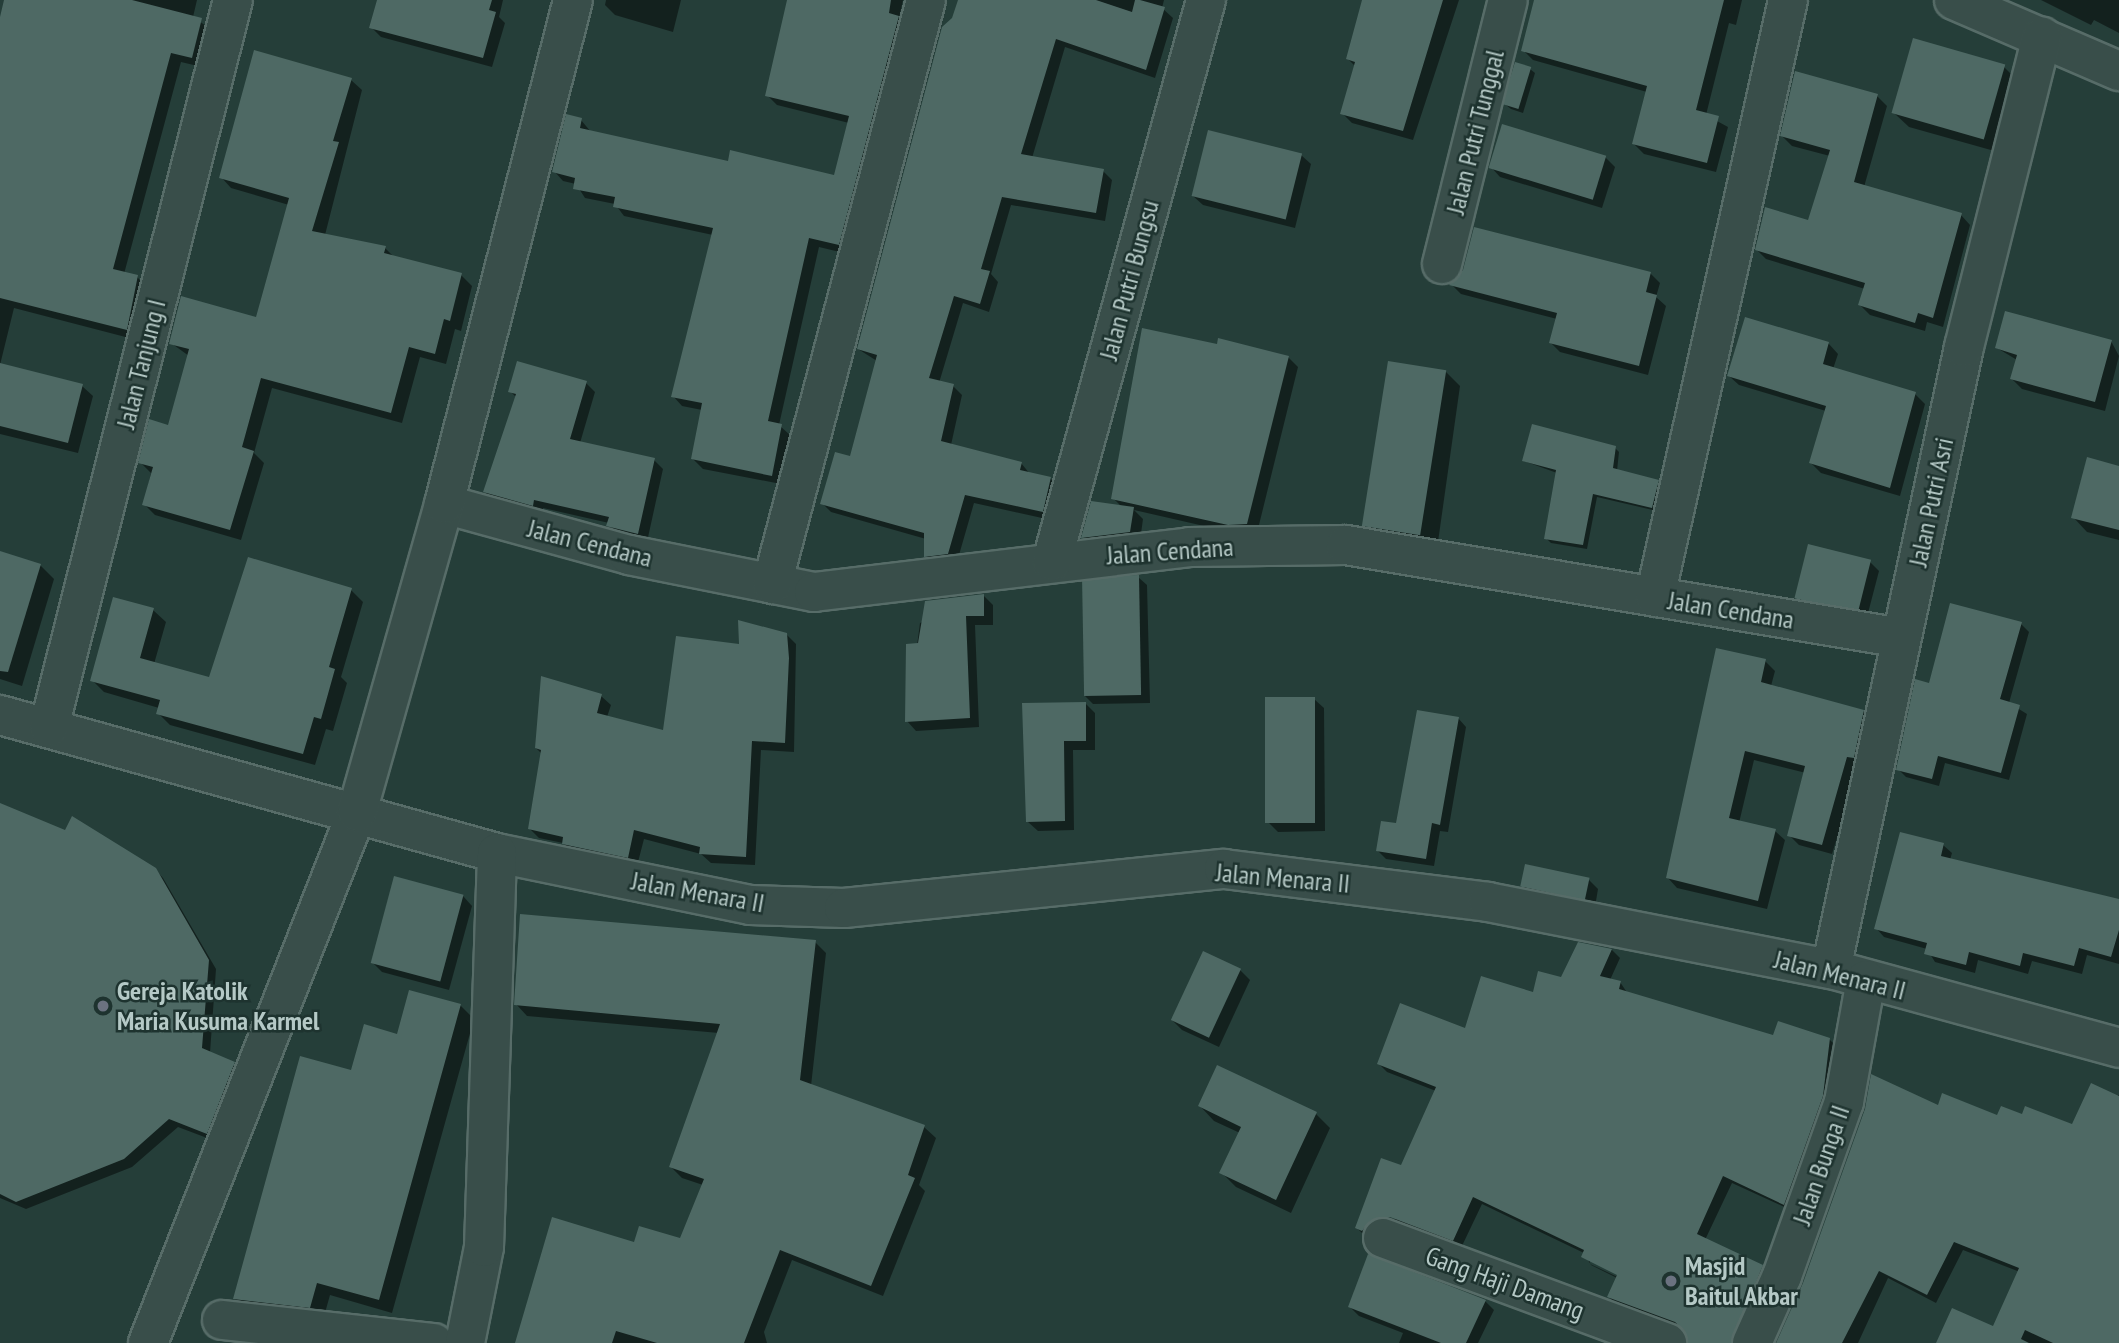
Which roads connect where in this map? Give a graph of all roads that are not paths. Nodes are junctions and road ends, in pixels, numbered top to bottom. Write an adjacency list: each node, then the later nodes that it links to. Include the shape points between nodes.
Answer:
1 (233, 0): 17 (street, Jalan Tanjung I)
2 (573, 0): 11 (street)
3 (926, 0): 13 (street)
4 (1206, 0): 12 (street, Jalan Putri Bungsu)
5 (1508, 0): 10 (street, Jalan Putri Tunggal)
6 (1788, 0): 14 (street)
7 (1954, 0): 8 (street)
8 (2042, 37): 9 (street); 15 (street, Jalan Putri Asri, via 1964,347)
9 (2119, 71)
10 (1442, 264)
11 (444, 504): 13 (street, Jalan Cendana, via 629,555); 18 (street)
12 (1052, 561): 13 (street, Jalan Cendana, via 853,590 814,592); 14 (street, Jalan Cendana, via 1189,547 1346,545)
13 (772, 584)
14 (1655, 597): 15 (street, Jalan Cendana)
15 (1901, 638): 20 (street, Jalan Putri Asri)
16 (0, 715): 17 (street, Jalan Menara II)
17 (49, 727): 18 (street, Jalan Menara II)
18 (357, 813): 19 (street, Jalan Menara II); 25 (street)
19 (497, 853): 20 (street, Jalan Menara II, via 750,905 844,908 1224,869 1488,902); 27 (street, via 484,1247)
20 (1831, 969): 21 (street, Jalan Menara II)
21 (1866, 980): 22 (street, Jalan Menara II); 29 (street, Jalan Bunga II, via 1843,1102 1782,1276)
22 (2119, 1048)
23 (1383, 1238): 28 (street, Gang Haji Damang)
24 (222, 1320): 26 (street)
25 (148, 1343)
26 (434, 1343)
27 (465, 1343)
28 (1667, 1343)
29 (1752, 1343)

